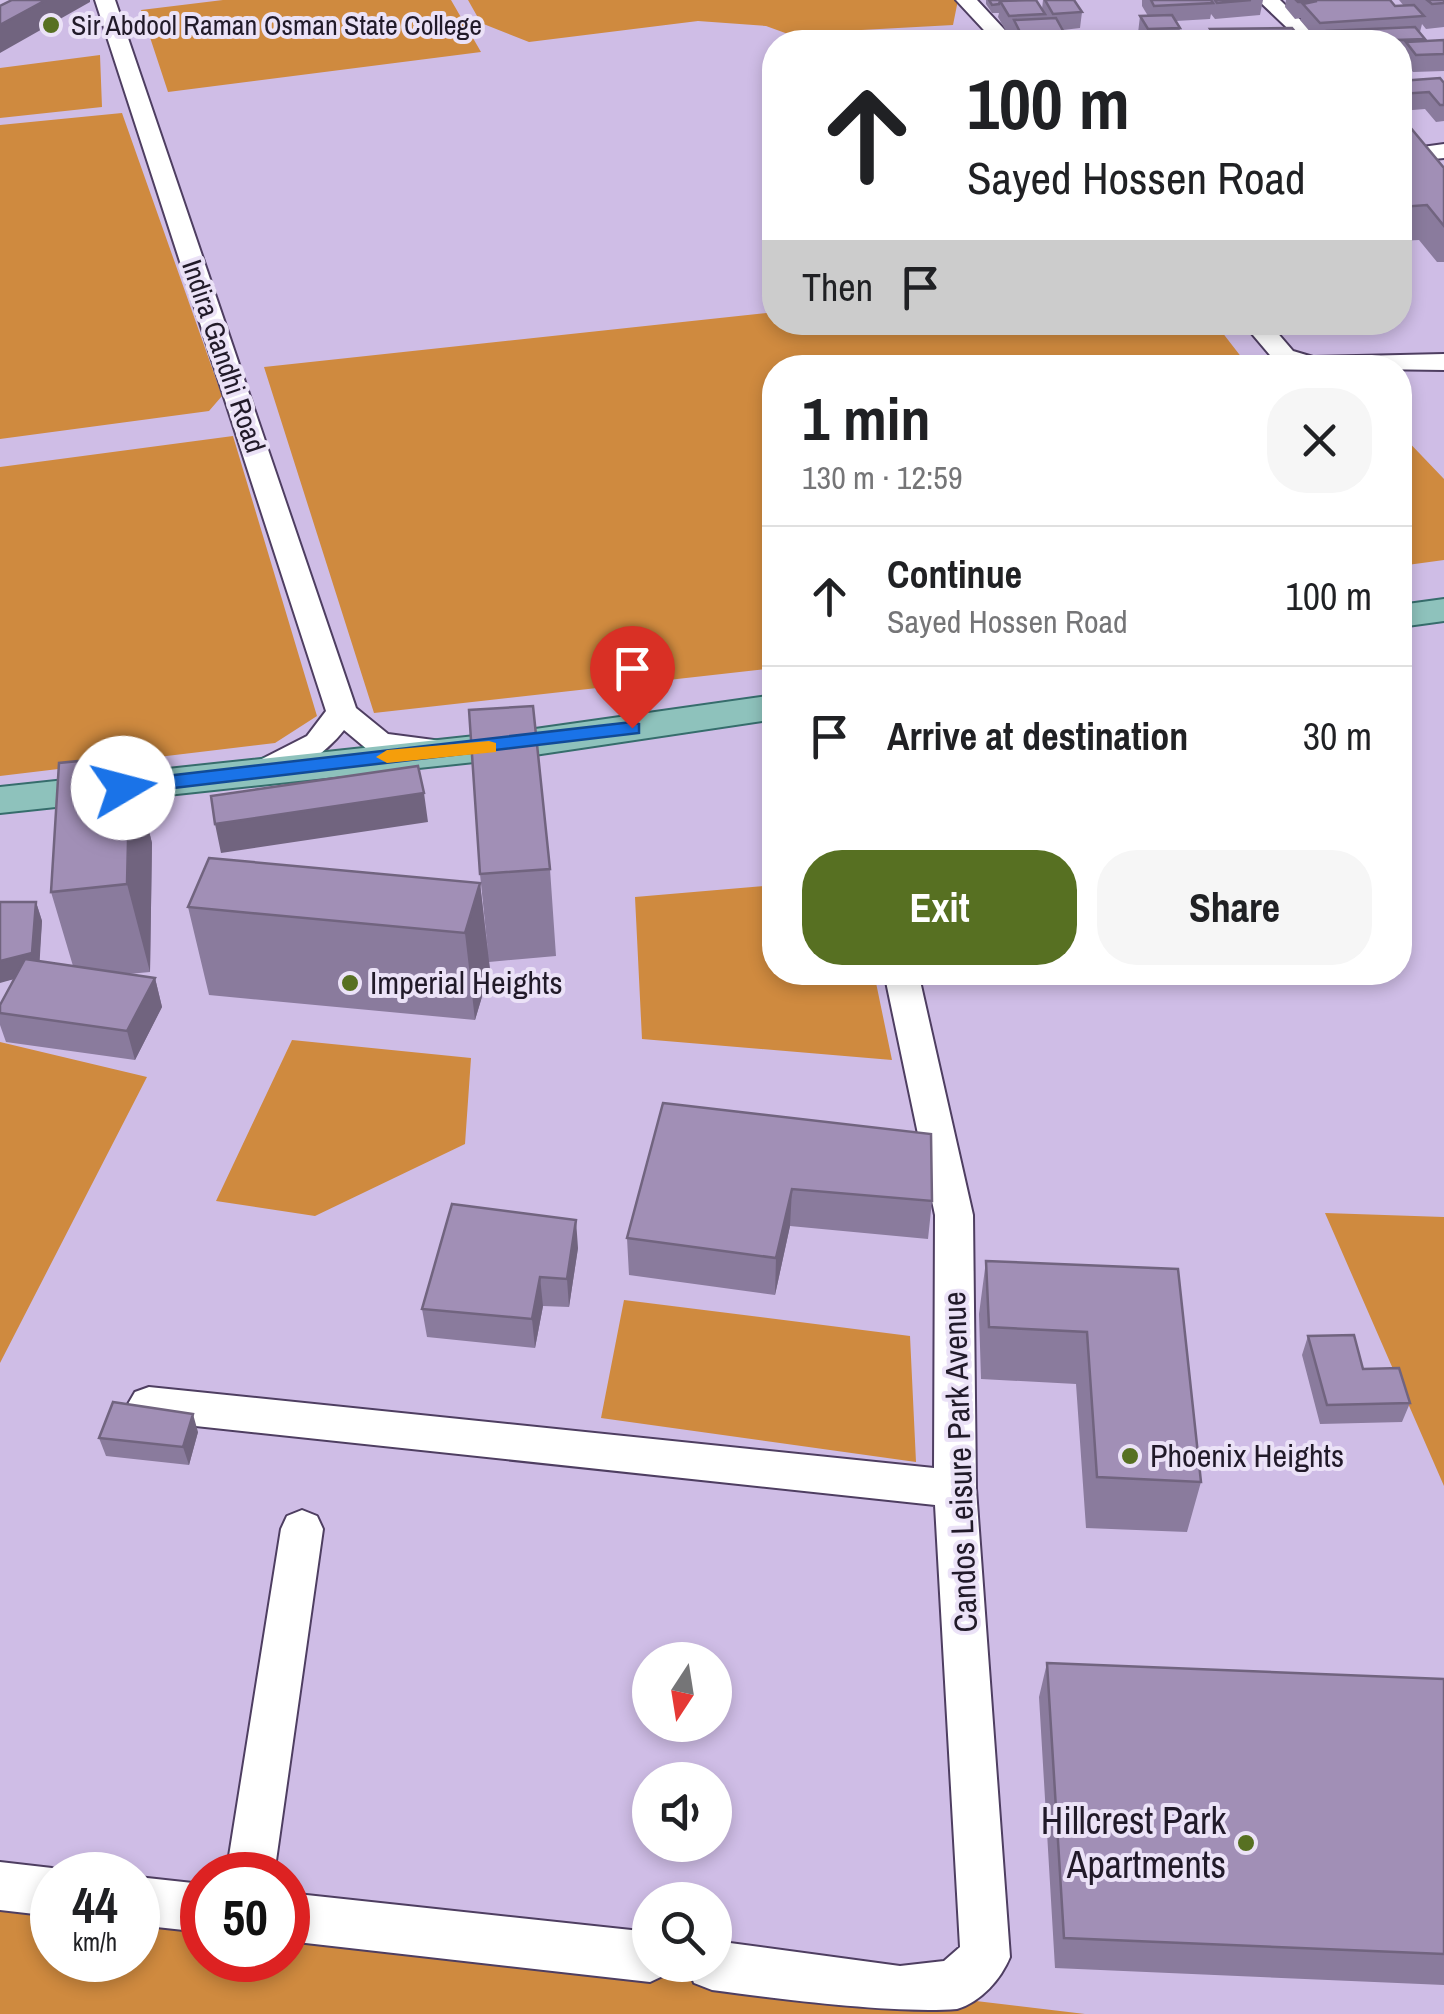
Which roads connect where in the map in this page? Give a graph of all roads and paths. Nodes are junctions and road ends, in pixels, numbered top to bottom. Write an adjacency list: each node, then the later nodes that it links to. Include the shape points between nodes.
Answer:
1 (105, 0): 15 (street, Indira Gandhi Road)
2 (966, 0): 4 (street)
3 (1268, 0): 5 (street)
4 (995, 30)
5 (1300, 30)
6 (1426, 148): 7 (street)
7 (1444, 174)
8 (1265, 335): 9 (street)
9 (1283, 355)
10 (1412, 362): 11 (street)
11 (1444, 362)
12 (1444, 610): 13 (main road)
13 (1412, 614)
14 (762, 709): 16 (main road)
15 (342, 712): 17 (street, via 379,743); 18 (street, via 318,743)
16 (541, 742): 17 (main road); 20 (main road)
17 (458, 750): 18 (main road)
18 (269, 768): 19 (main road)
19 (0, 800)
20 (0, 827)
21 (904, 985): 23 (street, Candos Leisure Park Avenue, via 954,1215)
22 (149, 1404): 23 (street)
23 (955, 1489): 30 (street, Candos Leisure Park Avenue, via 985,1957 956,1985 900,1991)
24 (302, 1530): 25 (street)
25 (253, 1852)
26 (0, 1886): 27 (street)
27 (30, 1889)
28 (310, 1918): 29 (street)
29 (632, 1954)
30 (732, 1968)

